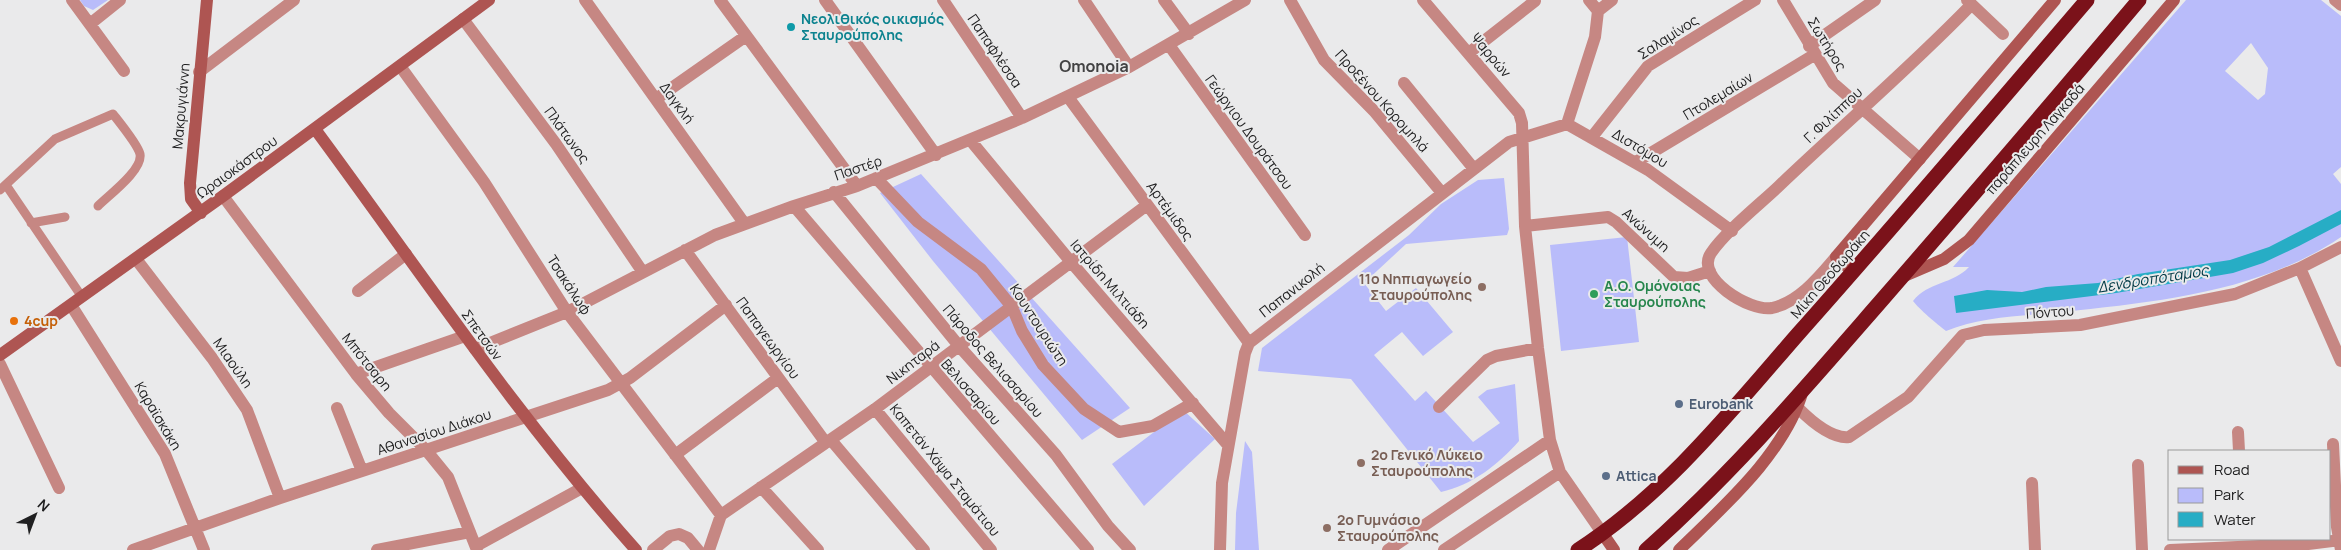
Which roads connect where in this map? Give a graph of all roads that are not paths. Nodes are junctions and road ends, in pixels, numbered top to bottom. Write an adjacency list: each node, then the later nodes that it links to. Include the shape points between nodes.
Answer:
1 (72, 0): 30 (street)
2 (120, 0): 30 (street)
3 (207, 0): 40 (street, Μακρυγιάννη)
4 (294, 0): 40 (street)
5 (490, 0): 29 (street, Ωραιοκάστρου)
6 (585, 0): 43 (street, Δαγκλή)
7 (720, 0): 33 (street)
8 (825, 0): 51 (street)
9 (943, 0): 45 (street, Παπαφλέσσα)
10 (1084, 0): 38 (street)
11 (1164, 0): 31 (street)
12 (1245, 0): 31 (street, Παστέρ)
13 (1290, 0): 59 (street, Προξένου Κορομηλά, via 1324,60 1374,112)
14 (1423, 0): 36 (street, Ψαρρών)
15 (1589, 0): 28 (street)
16 (1612, 0): 28 (street)
17 (1755, 0): 49 (street, Σαλαμίνος, via 1648,66)
18 (1782, 0): 35 (street, Σωτήρος)
19 (1875, 0): 35 (street, Πτολεμαίων)
20 (2055, 0): 52 (street)
21 (2087, 0): 80 (highway, Μίκη Θεοδωράκη)
22 (2139, 0): 81 (highway)
23 (2174, 0): 81 (street, παράπλευρη Λαγκαδά, via 1969,240 1944,259)
24 (2335, 0): 27 (street)
25 (1535, 1): 36 (street)
26 (1969, 2): 32 (street); 44 (street, Γ. Φιλίππου, via 1922,56)
27 (2341, 5)
28 (1598, 11): 46 (street, via 1594,37)
29 (463, 19): 37 (street, Ωραιοκάστρου); 79 (street, Πλάτωνος, via 556,144)
30 (90, 24): 39 (street)
31 (1189, 34): 34 (street, Παστέρ)
32 (2003, 34)
33 (746, 36): 43 (street); 56 (street)
34 (1169, 45): 38 (street, Παστέρ); 70 (street, Γεώργιου Δουράτσου)
35 (1812, 50): 44 (street, Σωτήρος, via 1833,82); 53 (street, Πτολεμαίων)
36 (1470, 52): 48 (street, Ψαρρών, via 1517,109)
37 (400, 66): 47 (street, Ωραιοκάστρου); 87 (street, Τσακάλωφ, via 484,182)
38 (1129, 67): 42 (street, Παστέρ)
39 (124, 71)
40 (200, 72): 64 (street, Μακρυγιάννη, via 190,182 191,199)
41 (1404, 83): 54 (street)
42 (1068, 97): 45 (street, Παστέρ); 61 (street, Αρτέμιδος)
43 (656, 99): 67 (street, Δαγκλή)
44 (1861, 108): 52 (street, Σωτήρος); 69 (street, Γ. Φιλίππου)
45 (1022, 118): 50 (street, Παστέρ)
46 (1567, 124): 48 (street); 49 (street, Διστόμου)
47 (315, 129): 60 (street, Ωραιοκάστρου); 73 (street, Σπετσών)
48 (1522, 137): 54 (street, Παπανικολή, via 1509,142); 68 (street, Ψαρρών)
49 (1592, 137): 53 (street, Διστόμου)
50 (971, 141): 51 (street, Παστέρ); 76 (street, Ιατρίδη Μιλτιάδη)
51 (936, 155): 55 (street, Παστέρ)
52 (1920, 159): 74 (street)
53 (1636, 162): 69 (street, Διστόμου)
54 (1474, 169): 59 (street, Παπανικολή)
55 (876, 178): 56 (street, Παστέρ); 86 (street, Κουντουριώτη, via 918,222 981,269)
56 (857, 186): 58 (street, Παστέρ)
57 (3, 188): 62 (lane, via 55,139 113,114 140,154 139,163); 66 (lane)
58 (834, 192): 63 (street, Παστέρ); 90 (street, Πάροδος Βελισσαρίου)
59 (1442, 193): 89 (street, Παπανικολή)
60 (223, 196): 64 (street, Ωραιοκάστρου); 97 (street, Μπότσαρη)
61 (1147, 205): 76 (street, Νικηταρά); 89 (street, Αρτέμιδος)
62 (98, 206)
63 (794, 206): 67 (street, Παστέρ); 96 (street, Βελισσαρίου)
64 (200, 213): 75 (street, Ωραιοκάστρου)
65 (65, 217): 66 (lane)
66 (31, 223): 83 (lane)
67 (744, 223): 72 (street, Παστέρ)
68 (1525, 226): 78 (street, Ανώνυμη, via 1608,217 1623,227 1674,277 1688,278); 91 (street, Ψαρρών)
69 (1732, 231): 78 (street, Γ. Φιλίππου, via 1709,258)
70 (1305, 235)
71 (2341, 247): 77 (street, Πόντου)
72 (685, 250): 79 (street, Παστέρ); 85 (street, Παπαγεωργίου)
73 (406, 254): 82 (street); 88 (street, Σπετσών)
74 (1836, 257): 78 (street, via 1798,295 1767,308 1754,306 1732,295); 80 (street)
75 (136, 259): 83 (street, Ωραιοκάστρου); 122 (street, Μιαούλη, via 212,358 247,410)
76 (1071, 262): 86 (street, Νικηταρά); 101 (street, Ιατρίδη Μιλτιάδη)
77 (2300, 268): 94 (street); 104 (street, Πόντου, via 2242,292 2120,318 2071,326 1962,335 1908,397 1849,437 1818,425)
78 (1710, 271)
79 (642, 272): 87 (street, Παστέρ)
80 (1854, 272): 126 (highway, Μίκη Θεοδωράκη, via 1704,441 1649,496)
81 (1902, 277): 100 (highway)
82 (358, 290)
83 (82, 297): 84 (street, Ωραιοκάστρου)
84 (71, 305): 93 (street, Ωραιοκάστρου); 124 (street, Καραϊσκάκη, via 165,454)
85 (726, 306): 98 (street, Παπαγεωργίου); 99 (street, Αθανασίου Διάκου)
86 (1012, 307): 90 (street, Νικηταρά); 101 (street, Κουντουριώτη, via 1043,365 1084,409 1119,432 1153,426)
87 (567, 312): 92 (street, Παστέρ); 99 (street, Τσακάλωφ)
88 (465, 336): 92 (street, Σπετσών); 97 (street)
89 (1249, 343): 111 (street)
90 (958, 346): 96 (street, Νικηταρά); 143 (street, Πάροδος Βελισσαρίου, via 1056,455 1108,526)
91 (1538, 348): 102 (street, via 1487,360); 108 (street, Ψαρρών)
92 (475, 349): 106 (street, Σπετσών)
93 (0, 355)
94 (2341, 361)
95 (0, 364): 120 (street)
96 (930, 368): 105 (street, Νικηταρά); 142 (street, Βελισσαρίου)
97 (356, 374): 112 (street, Μπότσαρη)
98 (778, 378): 109 (street, Παπαγεωργίου); 114 (street)
99 (621, 384): 106 (street, Αθανασίου Διάκου); 114 (street, Τσακάλωφ)
100 (1804, 389): 104 (street); 148 (highway, via 1723,478)
101 (1193, 403): 111 (street, Ιατρίδη Μιλτιάδη)
102 (1439, 407)
103 (337, 408): 116 (street)
104 (1798, 408): 149 (street, via 1790,427 1775,448)
105 (875, 409): 109 (street, Νικηταρά); 141 (street, Καπετάν Χάψα Σταμάτιου)
106 (526, 418): 112 (street, Αθανασίου Διάκου); 121 (street, Σπετσών)
107 (2238, 432): 113 (street)
108 (1550, 440): 117 (street, Ψαρρών); 131 (street)
109 (829, 441): 119 (street, Νικηταρά); 140 (street, Παπαγεωργίου)
110 (2333, 444): 128 (street)
111 (1228, 445): 144 (street, via 1222,483)
112 (426, 450): 116 (street, Αθανασίου Διάκου); 125 (street, Μπότσαρη, via 448,477)
113 (2239, 450)
114 (675, 455): 123 (street, Τσακάλωφ)
115 (2138, 465): 151 (street)
116 (362, 471): 122 (street, Αθανασίου Διάκου)
117 (1560, 472): 126 (street, Ψαρρών); 145 (street)
118 (2032, 483): 150 (street)
119 (761, 487): 123 (street, Νικηταρά); 139 (street)
120 (59, 488)
121 (582, 488): 129 (street); 135 (street, Σπετσών)
122 (280, 498): 124 (street, Αθανασίου Διάκου)
123 (721, 515): 138 (street)
124 (196, 528): 132 (street, Αθανασίου Διάκου); 133 (street, Καραϊσκάκη)
125 (470, 532): 129 (street, Μπότσαρη); 134 (street)
126 (1603, 534): 146 (highway, Μίκη Θεοδωράκη); 147 (street)
127 (2244, 543): 130 (street); 152 (street)
128 (2340, 543): 130 (street)
129 (477, 548)
130 (2265, 548)
131 (1391, 549)
132 (132, 550)
133 (204, 550)
134 (377, 550)
135 (636, 550)
136 (653, 550): 137 (street, via 670,536 679,534 688,538)
137 (698, 550)
138 (709, 550)
139 (818, 550)
140 (924, 550)
141 (991, 550)
142 (1088, 550)
143 (1130, 550)
144 (1220, 550)
145 (1444, 550)
146 (1578, 550)
147 (1614, 550)
148 (1646, 550)
149 (1679, 550)
150 (2035, 550)
151 (2142, 550)
152 (2170, 550)

